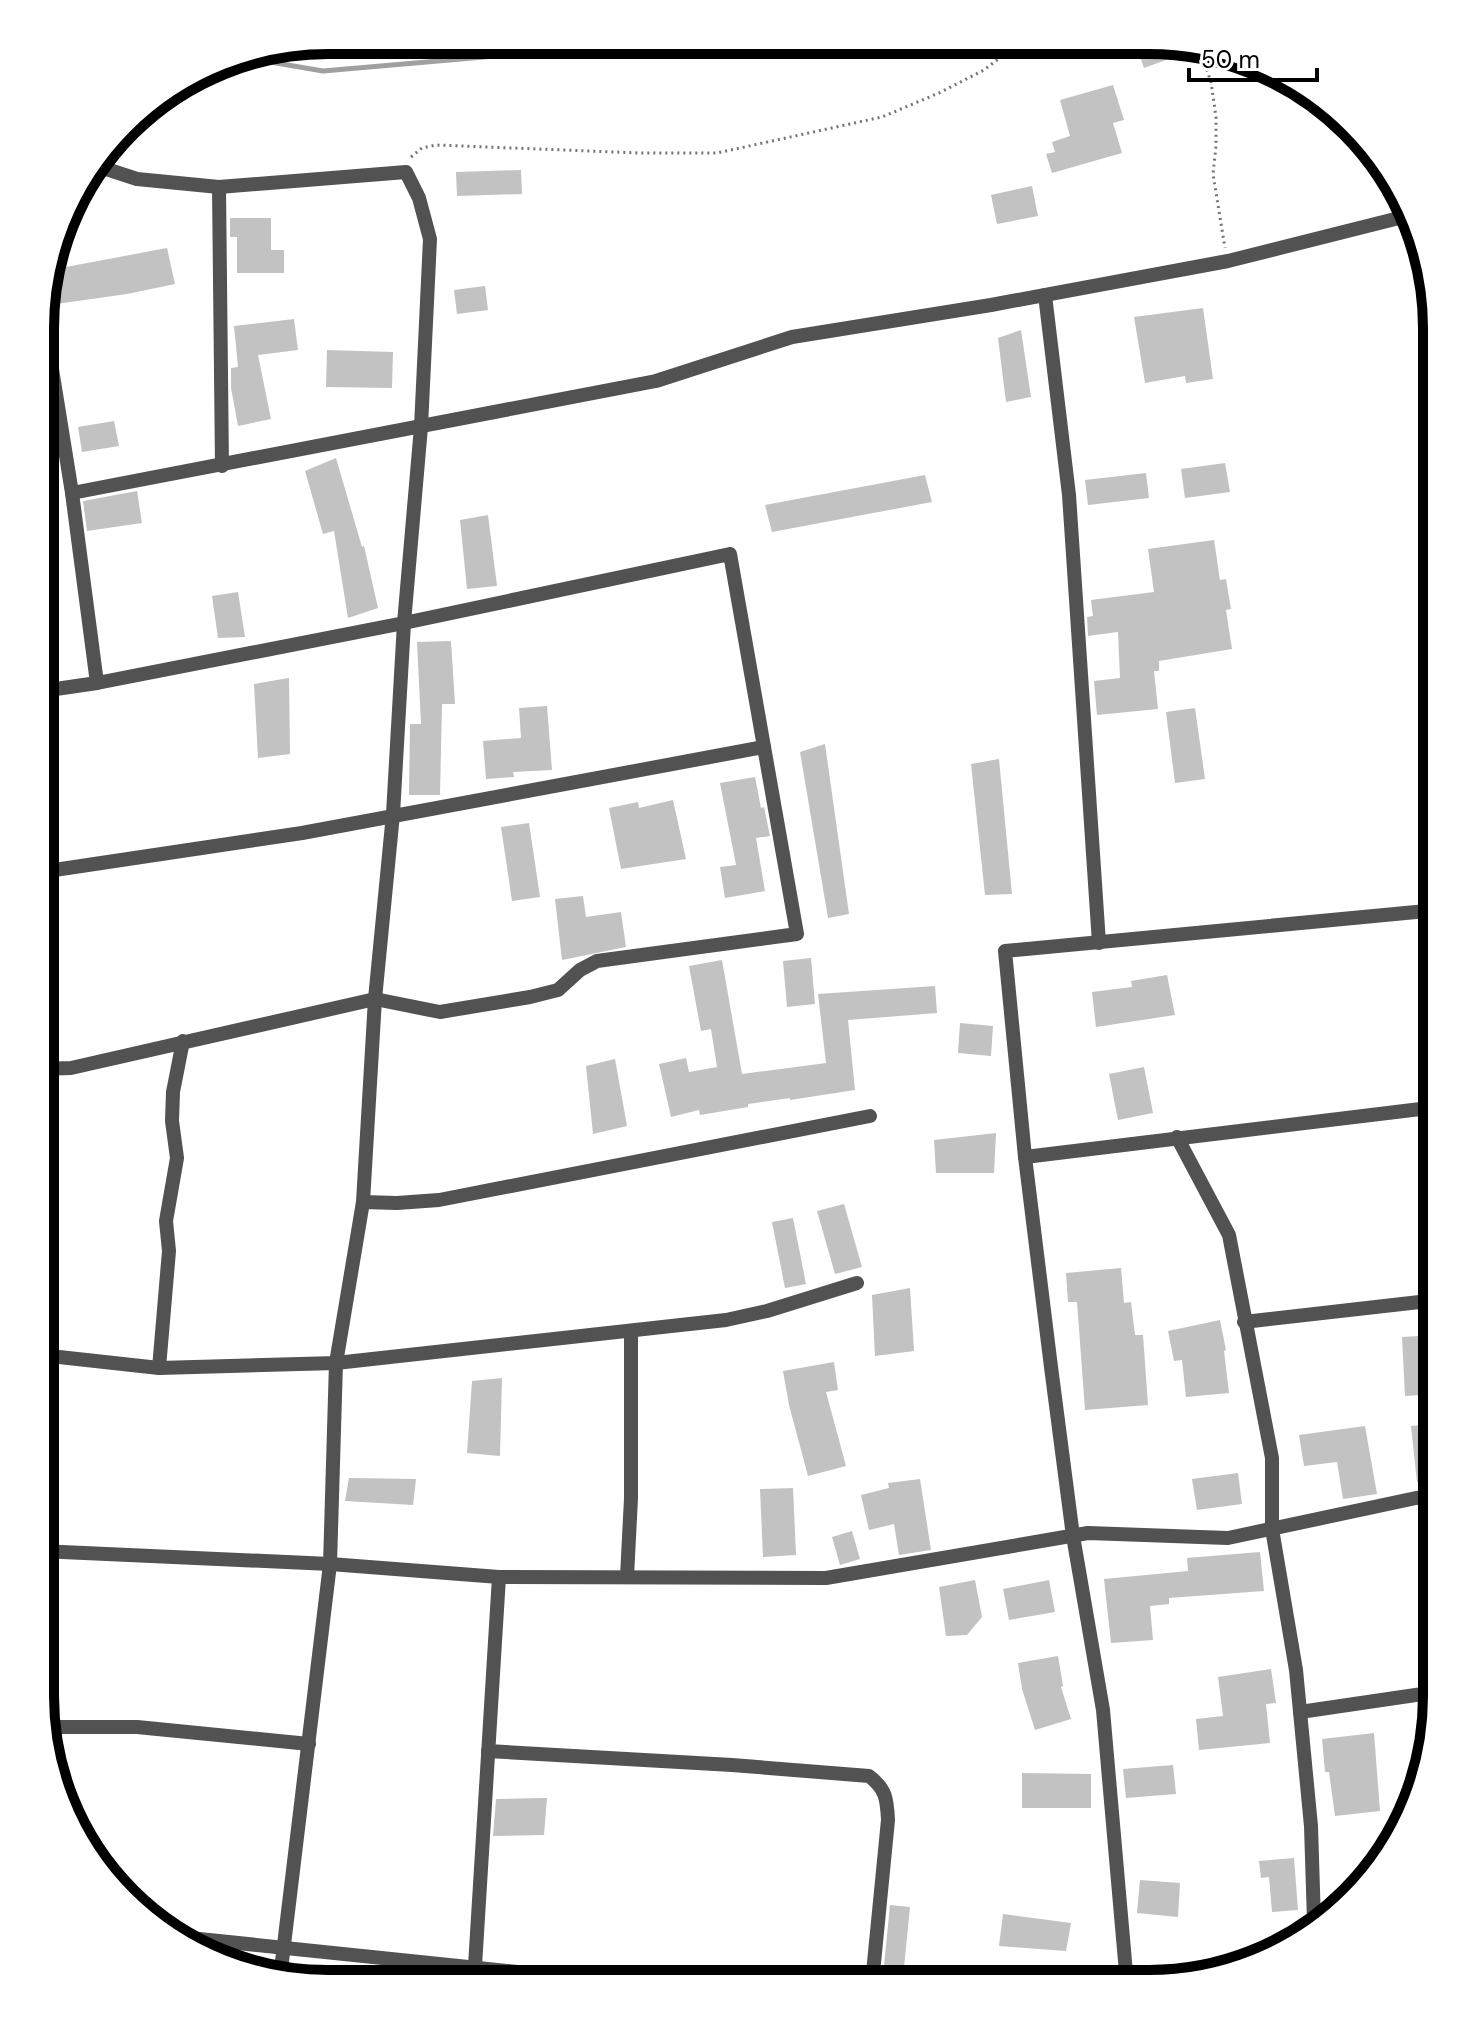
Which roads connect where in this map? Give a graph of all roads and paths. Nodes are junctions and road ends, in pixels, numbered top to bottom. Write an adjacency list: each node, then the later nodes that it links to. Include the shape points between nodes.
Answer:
1 (1003, 54): 4 (path, via 984,70 882,117 717,153 436,145 411,155)
2 (1203, 60): 7 (path, via 1216,117 1213,174)
3 (106, 169): 5 (street, via 137,179)
4 (406, 172): 5 (street); 10 (street, via 430,239)
5 (219, 187): 11 (street)
6 (1399, 218): 7 (street)
7 (1228, 261): 8 (street)
8 (1045, 295): 10 (street, via 792,337 656,381); 20 (street, via 1069,495)
9 (54, 381): 12 (street)
10 (421, 427): 11 (street); 13 (street)
11 (222, 466): 12 (street)
12 (72, 493): 14 (street)
13 (404, 623): 14 (street); 16 (street, via 730,554); 17 (street)
14 (97, 683): 15 (street)
15 (54, 689)
16 (764, 747): 17 (street); 21 (street, via 797,934 597,961 558,990 440,1012)
17 (393, 814): 18 (street); 21 (street)
18 (54, 870)
19 (1423, 911): 20 (street)
20 (1099, 943): 27 (street, via 1005,951)
21 (375, 999): 22 (street); 28 (street)
22 (183, 1041): 23 (street); 35 (street, via 173,1092 177,1158 166,1221 169,1251)
23 (54, 1069)
24 (1422, 1109): 26 (street)
25 (870, 1116): 28 (street, via 439,1200)
26 (1177, 1137): 27 (street); 31 (street, via 1229,1235)
27 (1025, 1157): 38 (street)
28 (363, 1202): 34 (street)
29 (857, 1283): 32 (street, via 753,1314)
30 (1422, 1302): 31 (street)
31 (1244, 1322): 37 (street, via 1272,1458)
32 (631, 1332): 34 (street); 42 (street)
33 (54, 1356): 35 (street)
34 (336, 1363): 35 (street); 40 (street)
35 (159, 1368)
36 (1422, 1497): 37 (street)
37 (1272, 1529): 38 (street, via 1228,1538); 44 (street)
38 (1073, 1536): 42 (street, via 826,1578); 55 (street, via 1103,1710)
39 (54, 1552): 40 (street)
40 (330, 1564): 41 (street); 46 (street)
41 (499, 1577): 42 (street); 47 (street)
42 (627, 1577)
43 (1422, 1694): 44 (street)
44 (1300, 1712): 48 (street)
45 (56, 1727): 46 (street, via 137,1727)
46 (309, 1744): 50 (street)
47 (488, 1751): 53 (street); 54 (street, via 869,1776 887,1796 888,1820)
48 (1314, 1914)
49 (203, 1939): 50 (street)
50 (285, 1947): 51 (street); 52 (street)
51 (282, 1966)
52 (441, 1970)
53 (475, 1970)
54 (873, 1970)
55 (1126, 1970)

